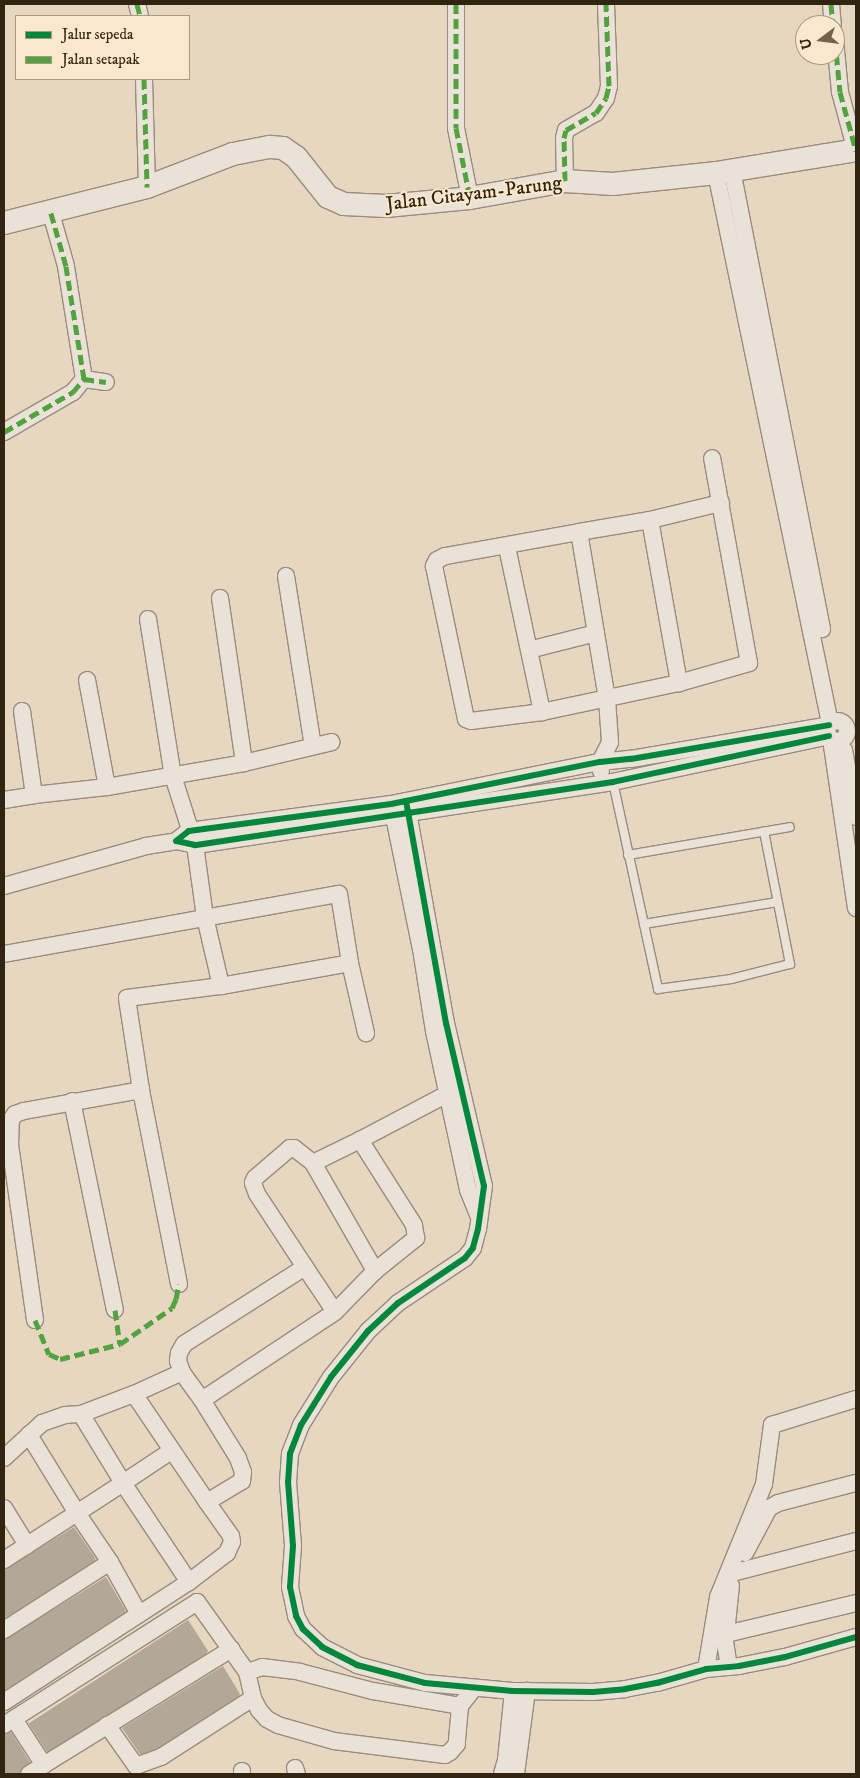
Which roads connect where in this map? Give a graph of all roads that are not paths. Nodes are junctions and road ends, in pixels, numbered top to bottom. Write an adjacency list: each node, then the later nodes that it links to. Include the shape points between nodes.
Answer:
1 (456, 4): 9 (street, via 456,128)
2 (606, 4): 7 (street, via 609,86 606,98 596,113 566,130)
3 (837, 65): 5 (street, via 840,92)
4 (144, 80): 8 (street)
5 (856, 150): 6 (main road, Jalan Citayam-Parung)
6 (724, 171): 7 (main road, Jalan Citayam-Parung, via 613,184); 30 (street)
7 (565, 181): 9 (main road, Jalan Citayam-Parung)
8 (147, 187): 9 (main road, Jalan Citayam-Parung, via 234,154 270,147 283,148 296,158 328,197 344,204 386,206); 10 (main road, Jalan Citayam-Parung)
9 (470, 198)
10 (50, 210): 11 (main road, Jalan Citayam-Parung); 12 (street, via 66,266)
11 (4, 223)
12 (84, 379): 13 (street); 14 (street, via 73,392)
13 (106, 382)
14 (4, 432)
15 (712, 458): 16 (street)
16 (721, 503): 17 (street); 26 (street, via 749,663)
17 (650, 520): 18 (street); 26 (street)
18 (580, 532): 19 (street); 23 (street)
19 (507, 547): 24 (street); 29 (street, via 445,556 434,566 464,714 472,721)
20 (286, 576): 33 (street)
21 (220, 598): 36 (street)
22 (148, 620): 37 (street)
23 (596, 633): 24 (street); 27 (street)
24 (529, 650): 29 (street)
25 (87, 680): 40 (street)
26 (679, 684): 27 (street)
27 (607, 699): 29 (street); 32 (street)
28 (22, 711): 41 (street)
29 (542, 712)
30 (841, 730): 34 (street); 38 (street); 44 (street); 51 (street)
31 (332, 742): 33 (street)
32 (610, 742): 34 (street); 35 (street)
33 (313, 746): 36 (street)
34 (631, 759): 35 (street); 38 (street)
35 (600, 762): 39 (street); 43 (street)
36 (244, 763): 37 (street)
37 (173, 776): 40 (street); 47 (street)
38 (635, 776): 39 (street)
39 (608, 782): 43 (street); 48 (lane)
40 (107, 787): 41 (street)
41 (34, 795): 42 (street)
42 (4, 800)
43 (400, 809): 47 (street); 59 (street, via 434,1031); 63 (street, via 484,1186)
44 (856, 817)
45 (790, 827): 46 (lane)
46 (764, 832): 48 (lane); 50 (lane)
47 (187, 839): 49 (street, via 146,846); 52 (street)
48 (628, 855): 53 (lane)
49 (4, 886)
50 (777, 902): 53 (lane); 53 (lane, via 790,964 731,979 658,989)
51 (856, 908)
52 (205, 917): 54 (street); 55 (street, via 339,894); 56 (street)
53 (644, 924)
54 (4, 954)
55 (350, 963): 56 (street); 57 (street)
56 (221, 986): 58 (street, via 128,998)
57 (366, 1033)
58 (141, 1090): 60 (street); 66 (street)
59 (449, 1093): 61 (street); 63 (street, via 468,1190)
60 (72, 1101): 67 (street); 69 (street, via 15,1114 9,1128)
61 (360, 1140): 62 (street); 65 (street, via 414,1225 416,1234 416,1238)
62 (313, 1163): 64 (street, via 290,1148 253,1183); 65 (street)
63 (478, 1216): 98 (street, via 477,1237 465,1258 382,1317 331,1377 301,1425 290,1454 288,1482 293,1546 292,1602 307,1633 337,1657 357,1665 405,1679)
64 (306, 1267): 68 (street); 70 (street, via 184,1344 178,1361)
65 (375, 1270): 68 (street)
66 (179, 1284)
67 (115, 1310)
68 (335, 1312): 72 (street)
69 (35, 1320)
70 (182, 1372): 71 (street); 72 (street)
71 (134, 1394): 74 (street); 76 (street)
72 (202, 1400): 80 (street, via 244,1472 242,1481)
73 (856, 1400): 96 (street, via 772,1425 764,1484 718,1597)
74 (81, 1414): 75 (street, via 46,1421); 78 (street)
75 (29, 1435): 77 (street); 82 (street)
76 (171, 1451): 78 (street); 80 (street)
77 (4, 1458)
78 (123, 1483): 82 (street); 88 (street)
79 (856, 1483): 87 (street, via 778,1502 769,1508)
80 (207, 1502): 88 (street, via 232,1542 224,1557)
81 (4, 1508): 84 (street)
82 (78, 1514): 84 (street); 86 (street)
83 (856, 1541): 87 (street)
84 (27, 1546): 85 (street)
85 (4, 1560)
86 (110, 1562): 90 (street); 91 (street)
87 (736, 1572): 92 (street, via 729,1591)
88 (189, 1582): 90 (street)
89 (856, 1603): 92 (street)
90 (139, 1614): 101 (street)
91 (4, 1630)
92 (726, 1634): 95 (street)
93 (856, 1637): 95 (street, via 785,1657)
94 (230, 1649): 97 (street); 103 (street, via 197,1602); 104 (street)
95 (729, 1667): 96 (street)
96 (706, 1668): 99 (street, via 625,1689)
97 (247, 1672): 100 (street); 102 (street, via 262,1667 300,1672 373,1691)
98 (474, 1688): 99 (street); 102 (street)
99 (520, 1691): 107 (street); 108 (street)
100 (253, 1698): 102 (street, via 259,1710 278,1725 334,1741 438,1755 450,1752 457,1744); 104 (street, via 161,1757 136,1766)
101 (4, 1702)
102 (460, 1706)
103 (9, 1722): 105 (street)
104 (107, 1725): 105 (street)
105 (44, 1765): 106 (street)
106 (29, 1774)
107 (502, 1774)
108 (516, 1774)

